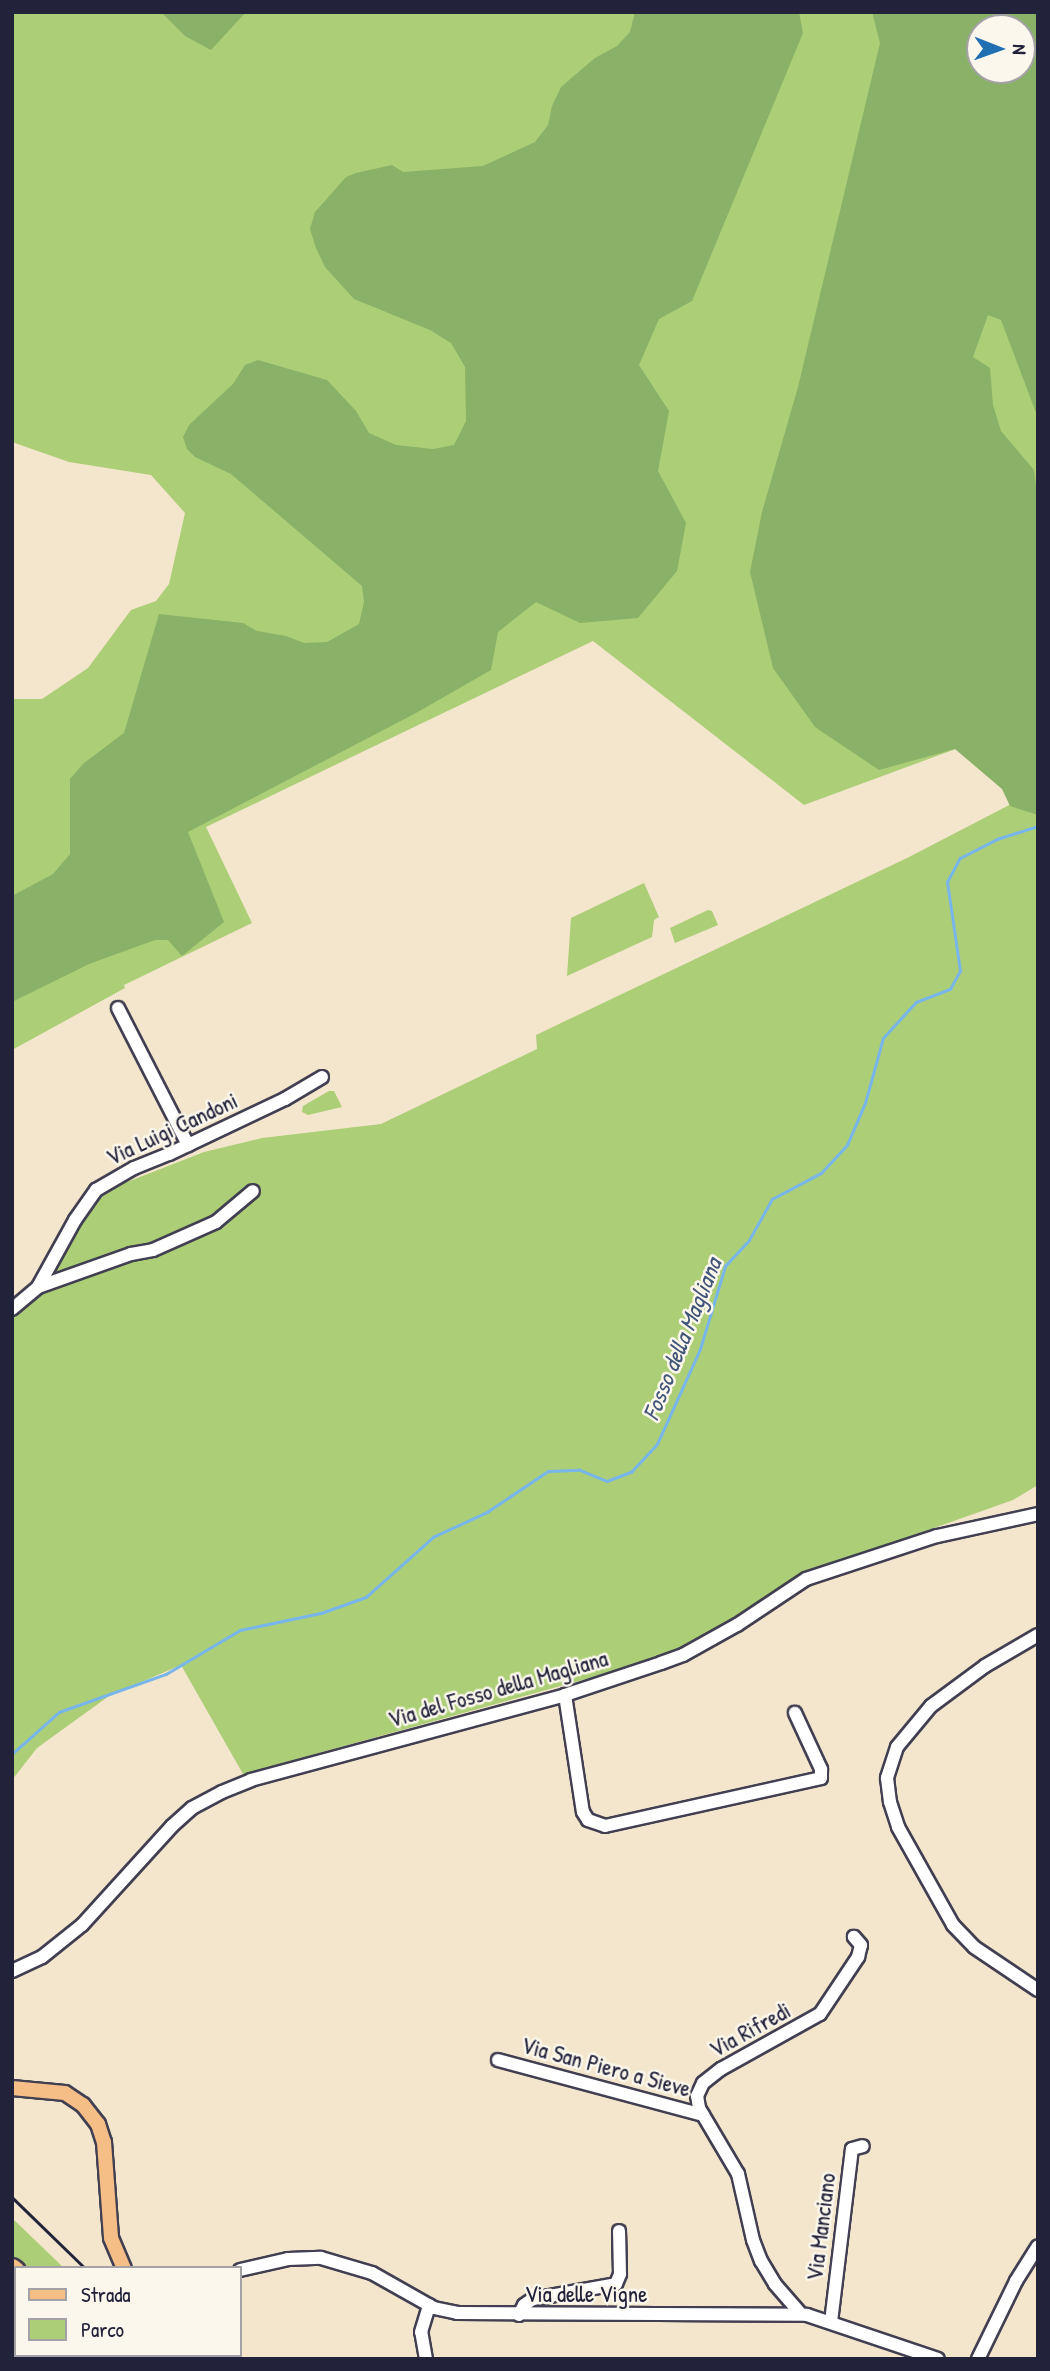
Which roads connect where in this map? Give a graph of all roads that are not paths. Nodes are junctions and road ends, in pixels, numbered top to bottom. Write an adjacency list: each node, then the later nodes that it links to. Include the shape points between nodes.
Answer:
1 (118, 1007): 3 (street)
2 (322, 1077): 3 (street, Via Luigi Candoni)
3 (188, 1145): 5 (street, Via Luigi Candoni, via 134,1168 96,1191)
4 (253, 1191): 5 (street, via 216,1222 153,1250)
5 (38, 1287): 6 (street, Via Luigi Candoni)
6 (12, 1309)
7 (1038, 1514): 9 (street, Via del Fosso della Magliana, via 937,1536 806,1579 683,1655)
8 (1038, 1635): 13 (street, via 985,1666 926,1712 897,1747 887,1778 898,1827 953,1925 974,1947)
9 (565, 1695): 10 (street, via 583,1812 588,1820 605,1826 821,1778); 12 (street, Via del Fosso della Magliana, via 251,1780 222,1792 192,1808 172,1826 71,1935 42,1957)
10 (795, 1713)
11 (854, 1937): 16 (street, Via Rifredi, via 861,1952 820,2014 706,2079 697,2096)
12 (12, 1971)
13 (1038, 1990)
14 (498, 2060): 16 (street, Via San Piero a Sieve)
15 (12, 2088): 20 (main road, via 65,2093 83,2105 98,2124 104,2141 111,2238)
16 (703, 2115): 23 (street, via 738,2174 761,2261)
17 (863, 2146): 25 (street, Via Manciano, via 852,2149)
18 (619, 2231): 24 (street, via 616,2284 533,2299)
19 (1038, 2246): 28 (street)
20 (123, 2266)
21 (242, 2270): 22 (street, Via delle Vigne, via 288,2259 321,2258 384,2278)
22 (429, 2305): 24 (street, Via delle Vigne, via 452,2313); 26 (street, via 421,2332)
23 (801, 2314): 24 (street, Via delle Vigne); 25 (street, Via delle Vigne)
24 (519, 2315)
25 (831, 2322): 27 (street, Via delle Vigne)
26 (426, 2359)
27 (938, 2359)
28 (978, 2359)

